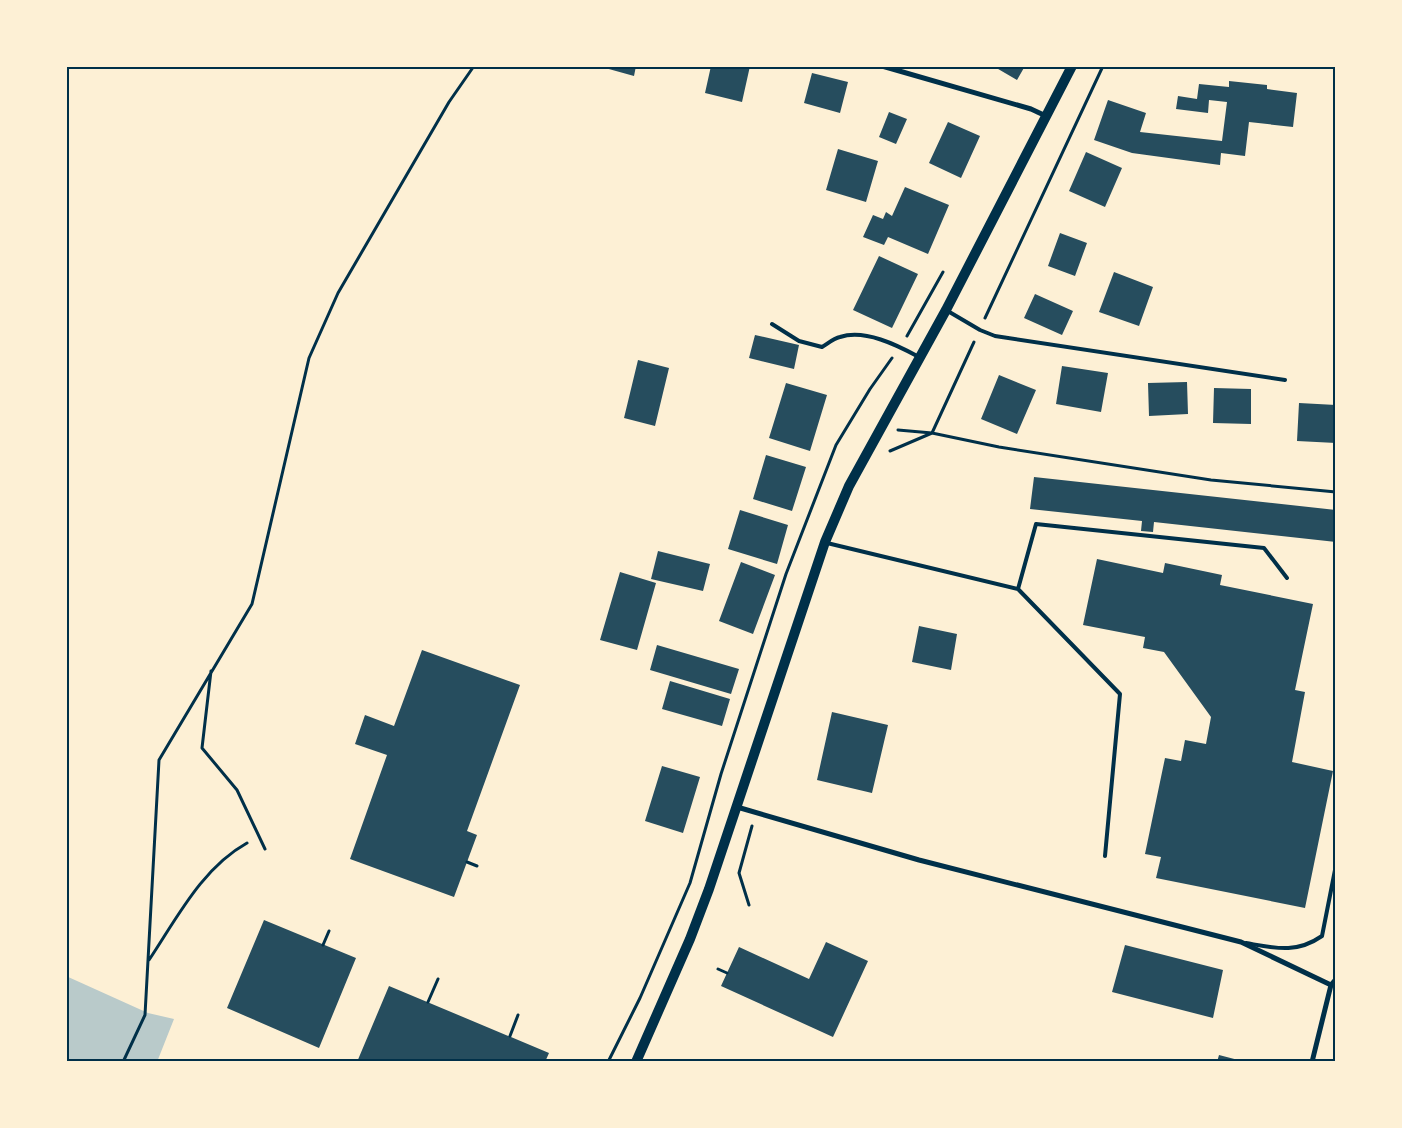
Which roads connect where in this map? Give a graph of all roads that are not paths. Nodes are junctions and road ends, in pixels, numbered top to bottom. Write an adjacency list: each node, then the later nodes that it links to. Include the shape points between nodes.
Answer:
1 (882, 66): 3 (street, via 1031,109)
2 (1072, 66): 3 (main road)
3 (1047, 117): 4 (main road)
4 (946, 310): 6 (main road); 7 (lane, via 994,336)
5 (772, 324): 6 (lane, via 798,341 822,347 840,336 862,336 895,344)
6 (919, 357): 8 (main road, via 849,486)
7 (1285, 380)
8 (825, 542): 10 (lane); 11 (main road)
9 (1287, 578): 10 (lane, via 1264,548 1036,524)
10 (1018, 589): 12 (lane, via 1120,694)
11 (737, 807): 14 (street, via 919,860); 17 (main road, via 690,939)
12 (1105, 856)
13 (1336, 865): 14 (lane, via 1322,936 1309,945 1283,950)
14 (1241, 942): 16 (street)
15 (1336, 979): 16 (street)
16 (1331, 985): 18 (street)
17 (636, 1062)
18 (1312, 1062)

